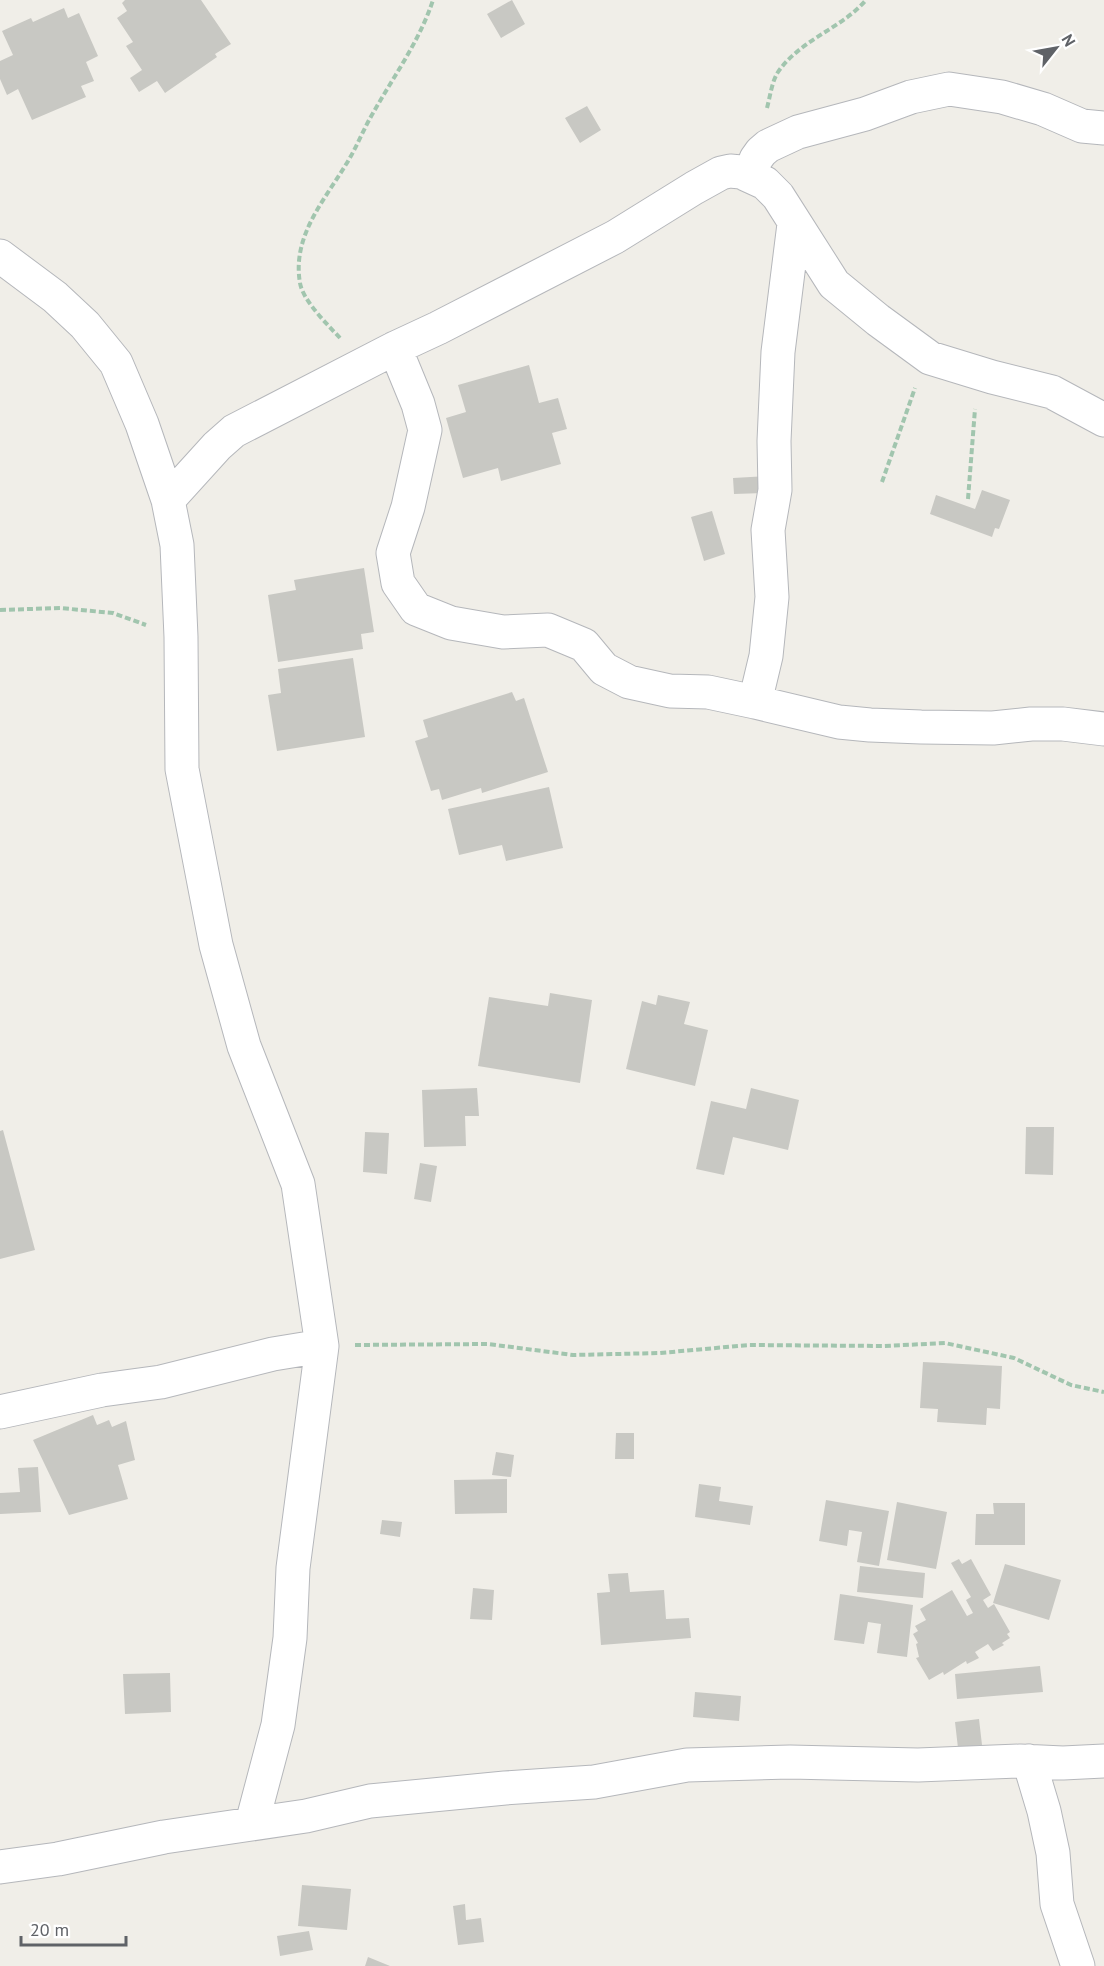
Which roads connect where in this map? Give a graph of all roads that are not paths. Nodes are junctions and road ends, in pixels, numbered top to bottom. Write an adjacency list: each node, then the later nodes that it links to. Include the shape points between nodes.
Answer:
1 (1104, 128): 2 (street, via 1082,126 1002,97 950,89 798,132 768,146 756,159)
2 (751, 176): 3 (street, via 778,196); 5 (street, via 721,173 615,237)
3 (794, 224): 6 (street, via 834,284 930,358 1052,392); 8 (street, via 778,352 775,490 768,530 772,597 766,656)
4 (0, 255): 7 (street, via 55,297 85,325 116,363)
5 (395, 348): 7 (street, via 234,431); 8 (street, via 418,404 424,430 408,507 393,553 398,583 416,609 451,622 503,632 548,630 584,645 604,669 629,682)
6 (1104, 420)
7 (168, 500): 10 (street, via 177,545 182,770 214,933 244,1046 298,1184)
8 (755, 702): 9 (street, via 839,722 870,725 993,728 1062,724)
9 (1104, 729)
10 (322, 1346): 11 (street); 14 (street, via 293,1568 290,1638 278,1725)
11 (0, 1412)
12 (1029, 1761): 13 (street); 14 (street, via 687,1765 594,1782 370,1801 306,1816); 16 (street, via 1053,1853 1057,1904)
13 (1104, 1761)
14 (252, 1823): 15 (street)
15 (0, 1867)
16 (1078, 1966)

